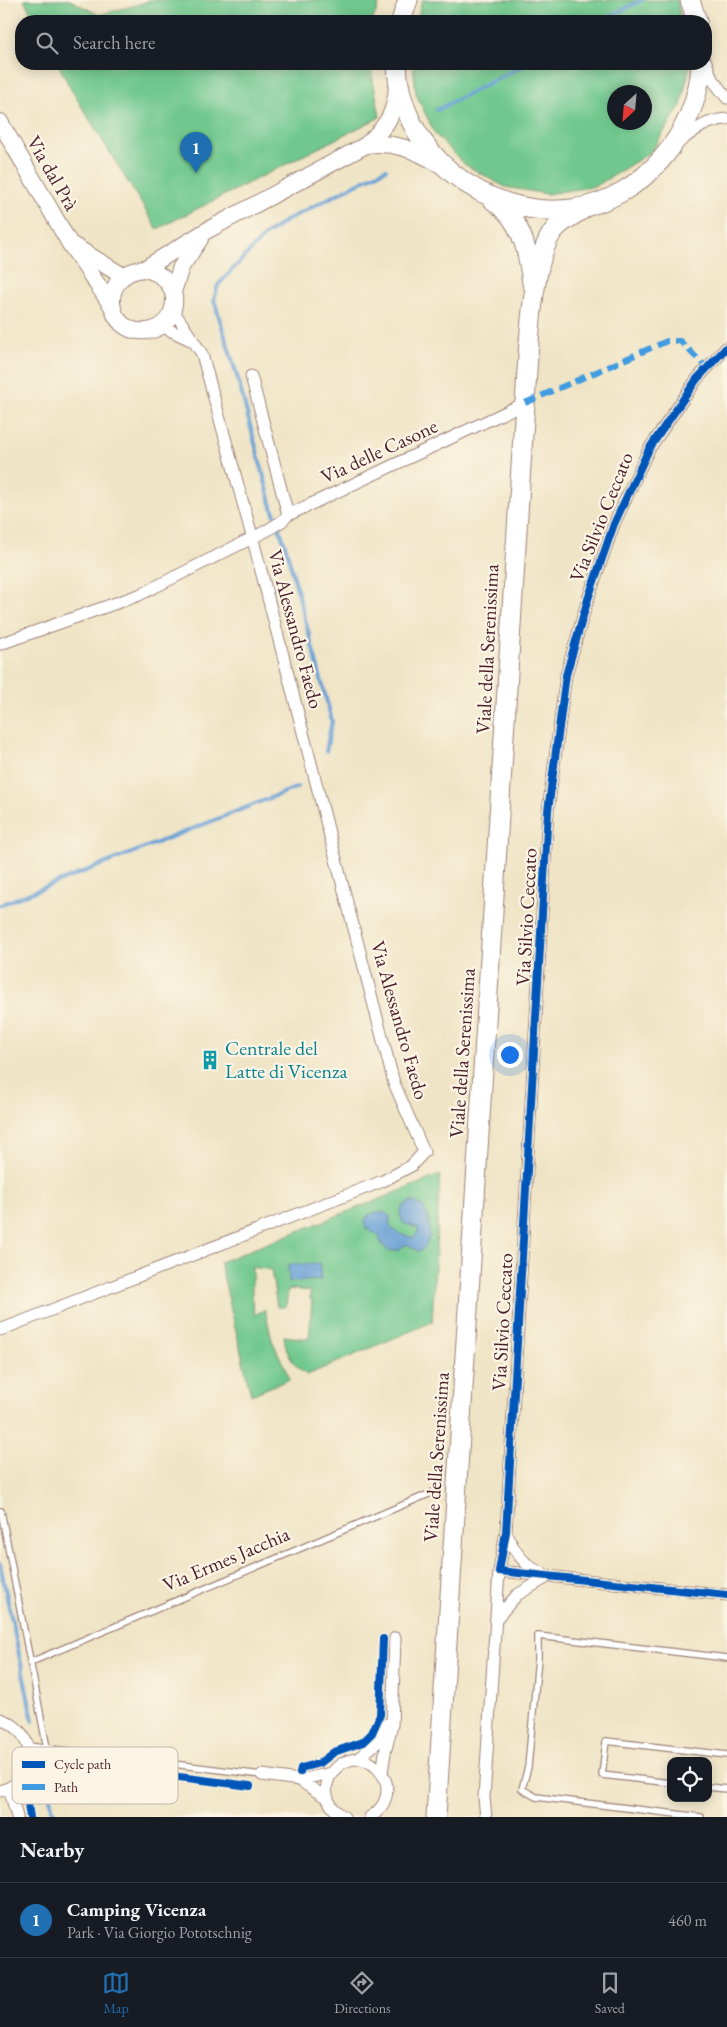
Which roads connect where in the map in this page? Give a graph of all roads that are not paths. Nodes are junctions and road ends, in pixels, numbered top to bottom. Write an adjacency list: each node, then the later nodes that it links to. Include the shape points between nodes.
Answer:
1 (408, 0): 3 (main road)
2 (690, 0): 4 (main road)
3 (403, 15)
4 (695, 15)
5 (397, 70): 12 (street, via 391,116)
6 (397, 70): 14 (main road, via 408,115 430,152)
7 (700, 70): 13 (main road, via 693,104)
8 (709, 70): 9 (street)
9 (727, 98)
10 (727, 119): 13 (street, via 704,123)
11 (0, 122): 18 (street, Via dal Prà)
12 (366, 145): 14 (street, via 384,144 410,149); 17 (street)
13 (670, 148): 16 (main road, via 652,170 628,188)
14 (448, 170): 15 (main road)
15 (488, 196): 16 (main road, via 542,210); 22 (main road, Viale della Serenissima, via 512,218 520,232)
16 (588, 206): 22 (main road, Viale della Serenissima, via 556,228 544,247)
17 (206, 231): 19 (street); 21 (street, via 181,267)
18 (70, 244): 20 (street, Via dal Prà); 23 (street, Via dal Prà)
19 (144, 269): 20 (street); 21 (street, via 162,276)
20 (123, 276): 23 (street, via 113,290)
21 (173, 292): 24 (street)
22 (534, 292): 29 (main road, Viale della Serenissima)
23 (112, 306): 25 (street, via 119,320 131,330 142,332)
24 (173, 310): 25 (street); 26 (street)
25 (161, 326): 26 (street)
26 (194, 342): 31 (street, via 202,354)
27 (727, 346): 36 (street, Via Silvio Ceccato, via 697,379 649,449 614,524 566,675 548,811)
28 (251, 376): 30 (street)
29 (525, 403): 30 (street, Via delle Casone); 65 (main road, Viale della Serenissima)
30 (285, 518): 31 (street, Via delle Casone)
31 (252, 536): 32 (street, Via delle Casone, via 140,595); 33 (street, Via Alessandro Faedo, via 394,1083 424,1152 411,1166 383,1181)
32 (0, 644)
33 (0, 1330)
34 (436, 1491): 43 (lane, Via Ermes Jacchia)
35 (1, 1511): 43 (lane)
36 (506, 1532): 37 (street, Via Silvio Ceccato); 38 (street, via 518,1555)
37 (499, 1571): 38 (street); 40 (street)
38 (548, 1576): 39 (street); 40 (street, via 517,1595)
39 (727, 1595)
40 (496, 1619): 66 (street, via 484,1798)
41 (395, 1638): 44 (street)
42 (727, 1658): 67 (lane, via 538,1636 528,1767 522,1789 536,1797)
43 (30, 1662): 48 (lane)
44 (392, 1706): 50 (street, via 382,1736); 53 (street, via 391,1731)
45 (0, 1719): 46 (street, via 18,1729)
46 (28, 1746): 47 (lane)
47 (38, 1747)
48 (48, 1747)
49 (727, 1756): 56 (lane, via 606,1741 602,1774)
50 (357, 1759): 52 (street, via 346,1761); 53 (street, via 367,1761)
51 (178, 1764): 54 (lane)
52 (331, 1773): 55 (street); 60 (street, via 327,1781)
53 (382, 1773): 61 (street, via 387,1790)
54 (262, 1775): 55 (street)
55 (299, 1780): 60 (street)
56 (667, 1782)
57 (712, 1787): 59 (lane)
58 (5, 1789): 62 (street)
59 (727, 1789)
60 (327, 1798): 63 (street, via 336,1812)
61 (382, 1811): 64 (street)
62 (17, 1817)
63 (344, 1817)
64 (370, 1817)
65 (436, 1817)
66 (486, 1817)
67 (701, 1817)

